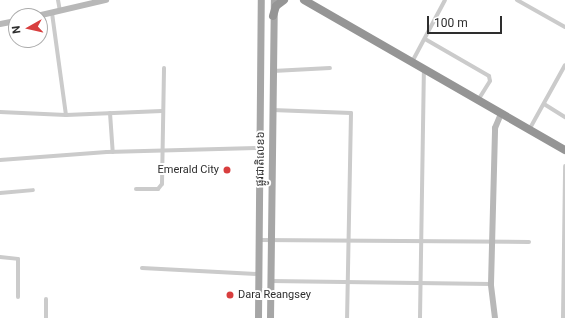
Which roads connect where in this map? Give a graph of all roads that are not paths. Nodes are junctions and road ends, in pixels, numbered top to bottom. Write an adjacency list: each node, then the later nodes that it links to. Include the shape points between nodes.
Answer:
1 (58, 0): 9 (street)
2 (106, 0): 9 (street)
3 (261, 0): 31 (main road, ផ្លូវជាតិលេខ៦)
4 (274, 0): 12 (main road, ផ្លូវជាតិលេខ៦)
5 (284, 0): 12 (highway, via 276,6)
6 (304, 0): 15 (highway)
7 (445, 0): 14 (street)
8 (517, 0): 13 (street)
9 (60, 11): 10 (street)
10 (52, 13): 11 (street); 28 (street)
11 (48, 14)
12 (273, 16): 20 (main road, ផ្លូវជាតិលេខ៦)
13 (565, 27)
14 (425, 39): 15 (street); 21 (street, via 489,76 490,81)
15 (412, 62): 19 (highway)
16 (565, 65): 22 (street)
17 (164, 68): 24 (street)
18 (330, 68): 20 (street)
19 (424, 69): 21 (highway); 42 (street)
20 (273, 71): 23 (main road, ផ្លូវជាតិលេខ៦)
21 (478, 100): 27 (highway)
22 (544, 104): 29 (street); 30 (street)
23 (272, 110): 41 (main road, ផ្លូវជាតិលេខ៦); 43 (street, via 351,113)
24 (162, 111): 26 (street); 33 (street)
25 (0, 112): 28 (street)
26 (110, 113): 28 (street); 34 (street)
27 (502, 114): 30 (highway); 44 (street, via 494,128)
28 (66, 115)
29 (565, 117)
30 (529, 130): 32 (highway)
31 (260, 148): 33 (street); 40 (main road, ផ្លូវជាតិលេខ៦)
32 (565, 150)
33 (162, 151): 34 (street); 37 (street, via 161,188)
34 (113, 152): 35 (street)
35 (0, 160)
36 (565, 166): 61 (street)
37 (136, 189)
38 (33, 190): 39 (street)
39 (0, 193)
40 (259, 240): 41 (street); 48 (main road, ផ្លូវជាតិលេខ៦)
41 (271, 240): 43 (street); 49 (main road, ផ្លូវជាតិលេខ៦)
42 (422, 240): 43 (street); 44 (street); 51 (street)
43 (349, 241): 50 (street)
44 (492, 241): 45 (street); 52 (street)
45 (529, 242)
46 (0, 257): 53 (street, via 18,259)
47 (142, 268): 48 (street)
48 (258, 274): 56 (main road, ផ្លូវជាតិលេខ៦)
49 (270, 281): 50 (street); 57 (main road, ផ្លូវជាតិលេខ៦)
50 (348, 282): 51 (street); 58 (street)
51 (421, 283): 52 (street); 59 (street)
52 (491, 284): 60 (street)
53 (18, 297)
54 (46, 299): 55 (street)
55 (46, 318)
56 (258, 318)
57 (270, 318)
58 (347, 318)
59 (420, 318)
60 (495, 318)
61 (563, 318)

